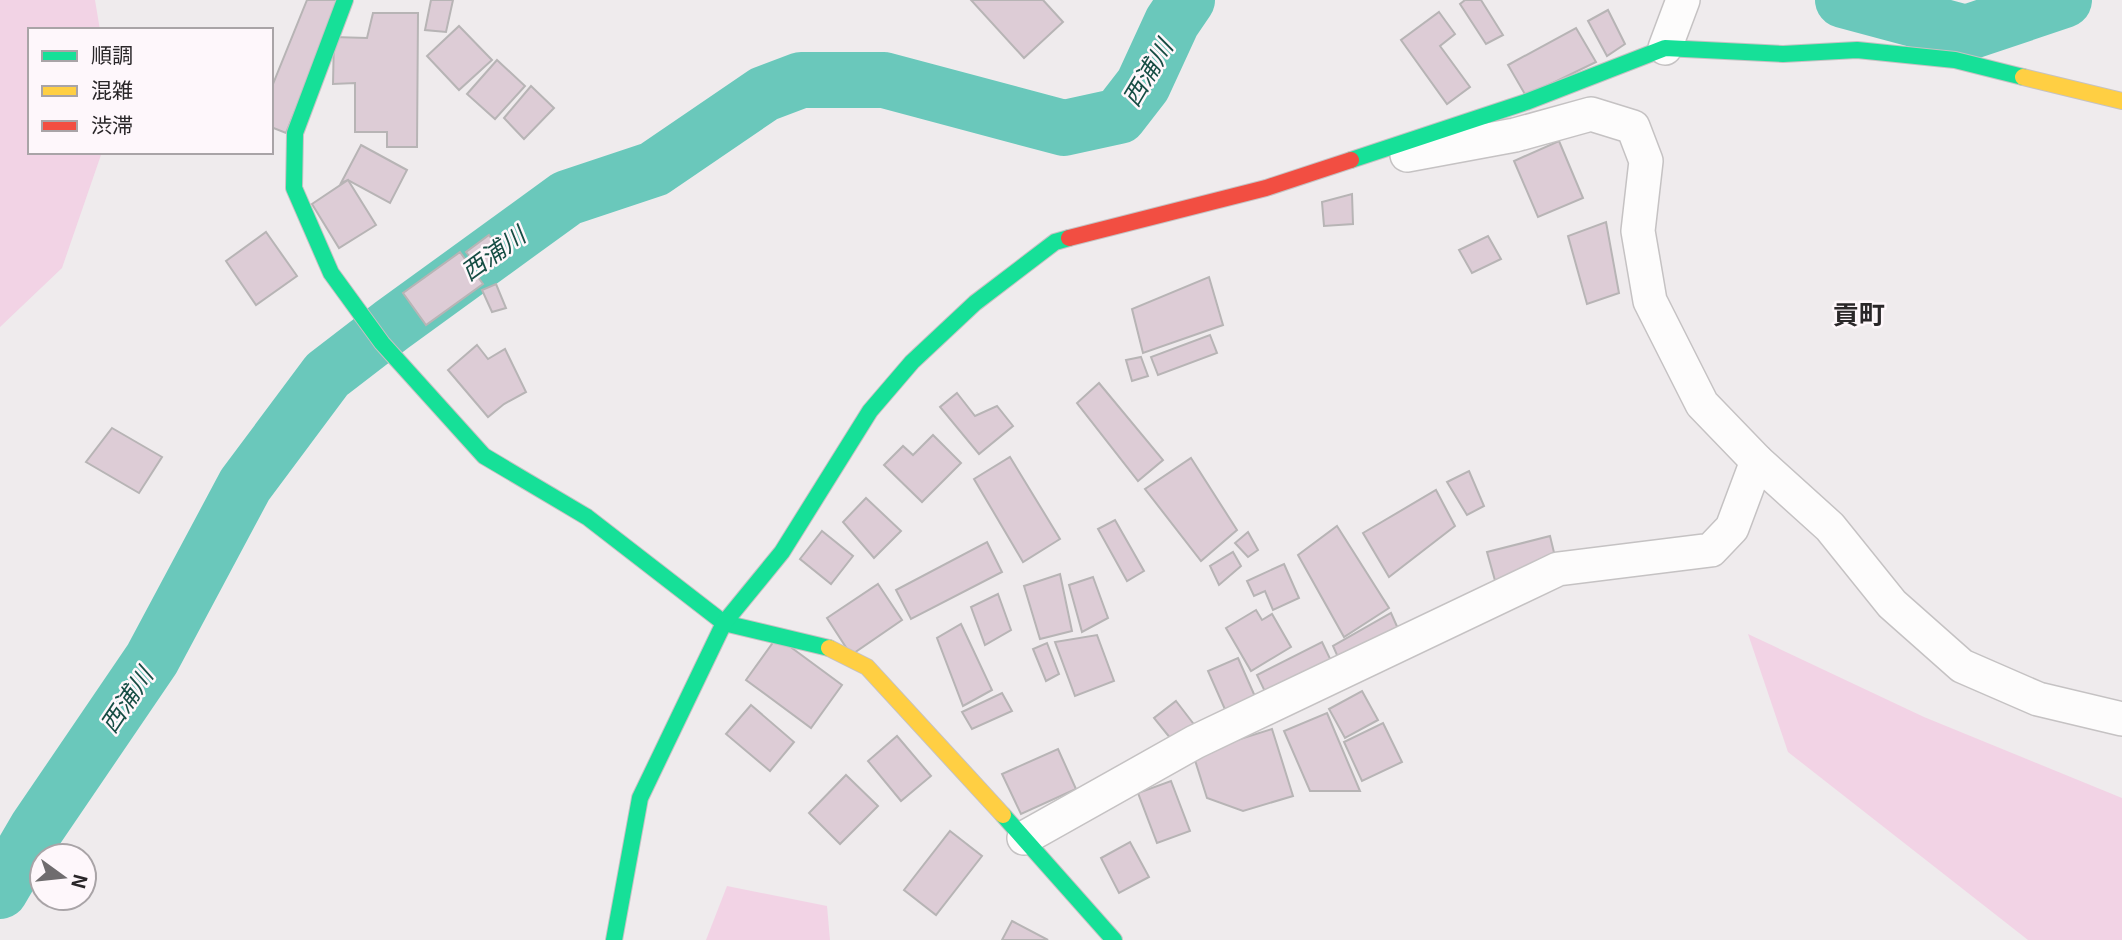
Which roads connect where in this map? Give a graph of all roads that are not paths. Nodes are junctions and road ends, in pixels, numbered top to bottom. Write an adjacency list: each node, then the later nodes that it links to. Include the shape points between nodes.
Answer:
1 (345, 0): 7 (street, via 295,132 294,188 331,273 382,343 484,456 587,517)
2 (1684, 0): 3 (street)
3 (1665, 48): 4 (street, via 1783,54 1857,50 1955,60); 5 (street, via 1526,103)
4 (2122, 101)
5 (1315, 172): 6 (street, via 1515,135 1591,114 1633,127 1646,161 1638,231 1650,301 1702,404); 7 (street, via 1055,242 975,303 912,362 870,411 782,552)
6 (1757, 461): 8 (street, via 1830,527 1892,604 1962,666 2038,699); 9 (street, via 1732,528 1711,550 1558,569 1195,742)
7 (724, 623): 9 (street, via 830,648 867,667); 10 (street, via 640,798)
8 (2122, 719)
9 (1024, 838): 11 (street)
10 (614, 940)
11 (1114, 940)

